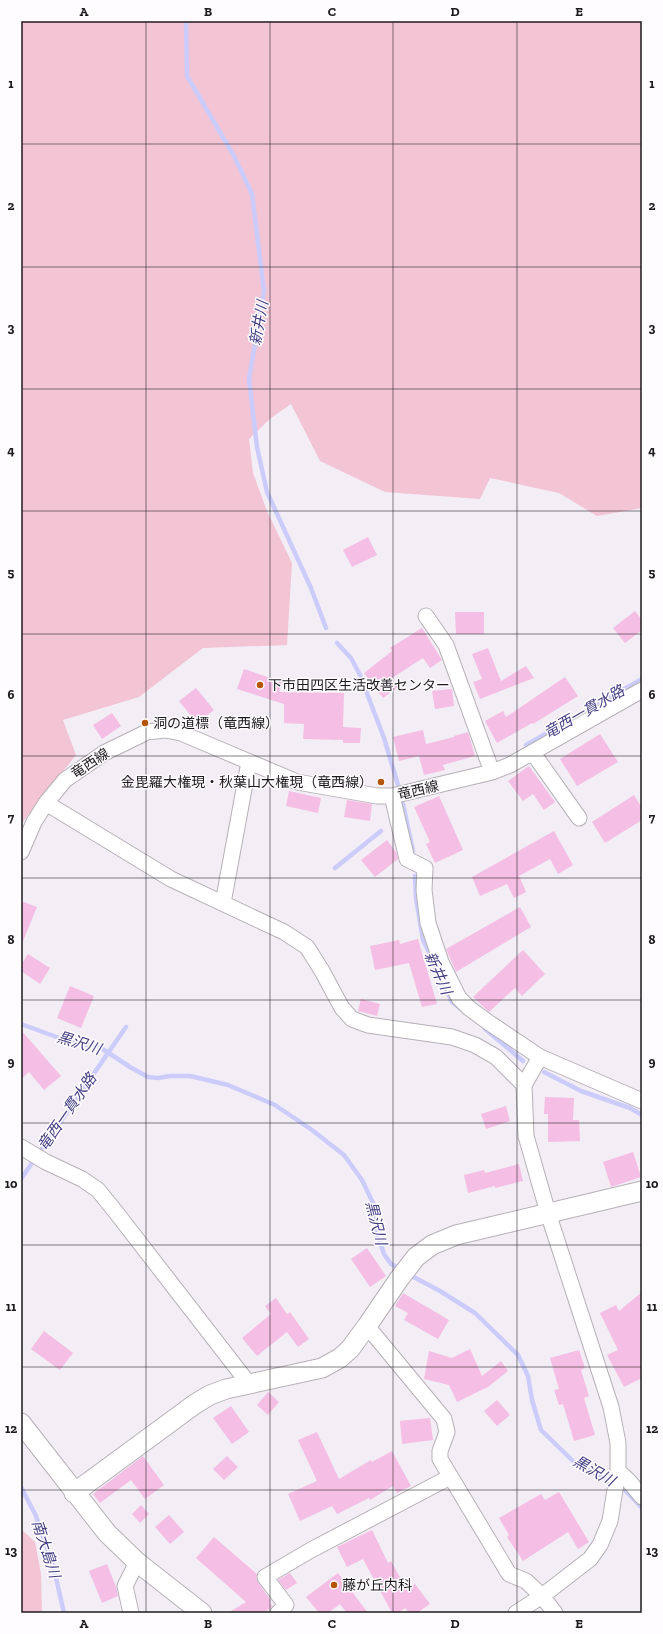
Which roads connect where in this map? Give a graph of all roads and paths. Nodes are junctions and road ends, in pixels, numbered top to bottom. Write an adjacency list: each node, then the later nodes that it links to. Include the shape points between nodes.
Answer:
1 (426, 616): 5 (street, via 446,645)
2 (642, 690): 3 (street, 竜西線)
3 (533, 753): 5 (street, 竜西線); 8 (street)
4 (249, 762): 6 (street, 竜西線, via 315,787); 7 (street, 竜西線, via 181,733 165,730 147,732 104,753 65,780); 10 (street)
5 (492, 772): 6 (street, 竜西線)
6 (392, 796): 11 (street, via 407,859 425,868 424,890 428,923 441,962 459,998 482,1018)
7 (46, 803): 9 (street, 竜西線, via 34,822); 10 (street, via 171,879)
8 (579, 818)
9 (21, 852)
10 (223, 903): 12 (street, via 284,932 307,948 342,1008 352,1019 368,1025 452,1037 475,1045 496,1057)
11 (540, 1057): 12 (street); 13 (street)
12 (524, 1085): 16 (street, via 526,1136)
13 (642, 1101)
14 (24, 1149): 18 (street, via 98,1190)
15 (642, 1191): 16 (street)
16 (548, 1213): 17 (street, via 456,1235 432,1245 411,1263); 20 (street, via 611,1408 618,1443)
17 (367, 1326): 18 (street, via 350,1349 322,1368); 21 (street, via 444,1419 446,1432 440,1459)
18 (249, 1384): 22 (street, via 210,1395 195,1404)
19 (21, 1423): 22 (street)
20 (618, 1471): 23 (street); 25 (street, via 610,1521 600,1545 590,1559)
21 (450, 1477): 25 (street, via 508,1574 526,1581); 28 (street, via 265,1577 286,1605)
22 (74, 1493): 24 (street, via 107,1533)
23 (642, 1496)
24 (137, 1562): 26 (street, via 125,1586); 27 (street)
25 (542, 1596): 29 (street); 30 (street)
26 (131, 1613)
27 (202, 1613)
28 (278, 1613)
29 (516, 1613)
30 (555, 1613)

